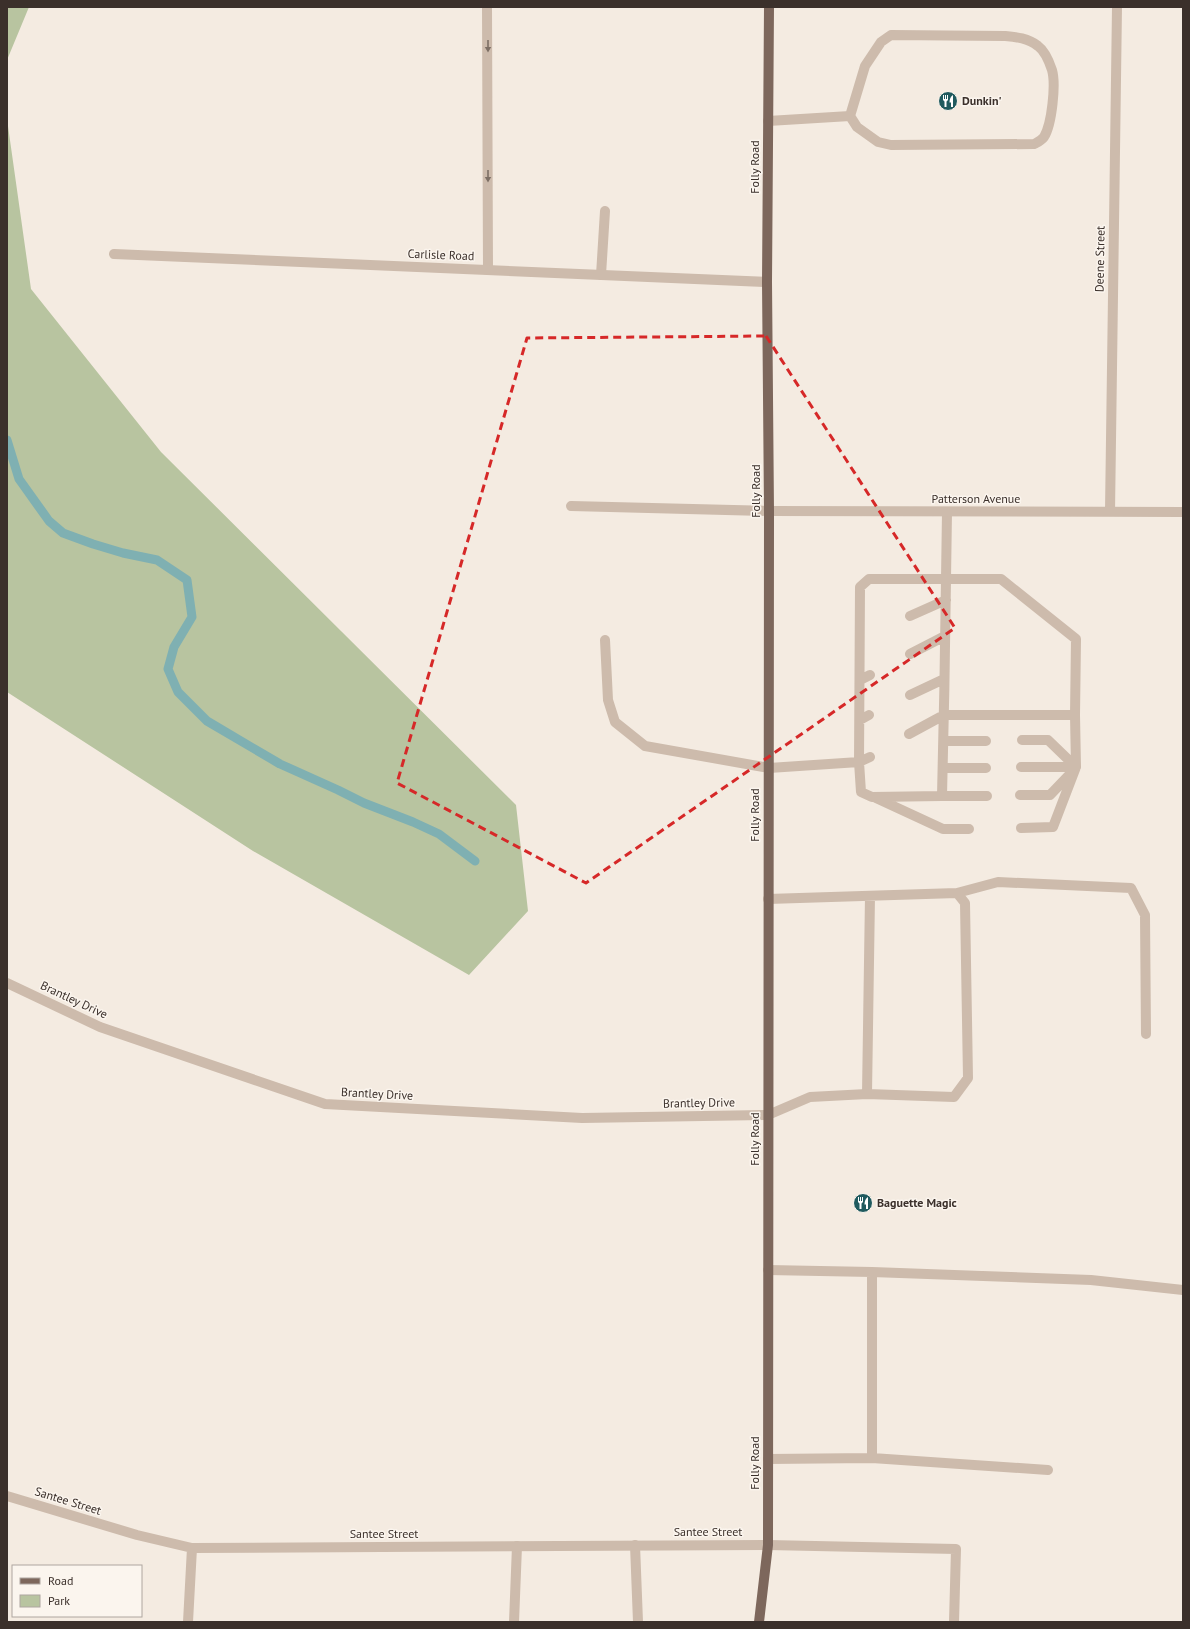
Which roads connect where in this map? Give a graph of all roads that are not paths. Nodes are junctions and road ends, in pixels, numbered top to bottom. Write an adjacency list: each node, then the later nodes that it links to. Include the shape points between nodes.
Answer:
1 (488, 7): 8 (street, one-way to 8)
2 (769, 7): 5 (main road, Folly Road)
3 (1117, 7): 14 (street, Deene Street)
4 (850, 116): 4 (street, via 857,127 878,142 891,145 1034,144 1044,137 1050,120 1052,71 1038,46 1022,38 891,35 881,42 865,66); 5 (street)
5 (768, 121): 10 (main road, Folly Road)
6 (605, 211): 9 (street)
7 (114, 254): 8 (street, Carlisle Road)
8 (488, 270): 9 (street, Carlisle Road)
9 (601, 275): 10 (street, Carlisle Road)
10 (767, 282): 12 (main road, Folly Road)
11 (571, 506): 12 (street, Patterson Avenue)
12 (769, 511): 13 (street, Patterson Avenue); 37 (main road, Folly Road)
13 (947, 512): 14 (street, Patterson Avenue); 16 (street)
14 (1110, 512): 15 (street, Patterson Avenue)
15 (1183, 512)
16 (946, 579): 17 (street); 24 (street, via 870,579 860,587 865,636); 28 (street, via 1001,579 1076,639)
17 (946, 600): 18 (street); 19 (street)
18 (910, 616)
19 (945, 636): 21 (street); 23 (street)
20 (605, 640): 37 (street, via 608,700 615,722 645,746)
21 (910, 654)
22 (870, 675): 24 (street)
23 (944, 679): 25 (street); 27 (street)
24 (860, 680): 29 (street)
25 (910, 696)
26 (869, 715): 29 (street)
27 (944, 715): 28 (street); 30 (street); 32 (street)
28 (1075, 715): 36 (street)
29 (860, 720): 35 (street)
30 (909, 734)
31 (1022, 740): 36 (street, via 1048,740)
32 (944, 741): 33 (street); 38 (street)
33 (986, 741)
34 (870, 756): 35 (street)
35 (859, 762): 37 (street); 44 (street, via 861,792)
36 (1076, 767): 40 (street); 41 (street, via 1050,795); 45 (street, via 1053,827)
37 (768, 768): 49 (main road, Folly Road)
38 (943, 768): 39 (street); 42 (street)
39 (986, 768)
40 (1021, 768)
41 (1020, 795)
42 (942, 796): 43 (street); 44 (street)
43 (987, 796)
44 (872, 797): 46 (street, via 943,829)
45 (1021, 828)
46 (969, 829)
47 (957, 893): 48 (street); 51 (street, via 998,882 1131,888 1145,914); 52 (street, via 965,903 968,1078 954,1097)
48 (870, 896): 49 (street); 52 (street)
49 (768, 899): 53 (main road, Folly Road)
50 (7, 983): 53 (street, Brantley Drive, via 100,1027 325,1104 582,1118)
51 (1146, 1034)
52 (867, 1094): 53 (street, via 810,1096)
53 (768, 1115): 54 (main road, Folly Road)
54 (768, 1270): 55 (street); 58 (main road, Folly Road)
55 (872, 1272): 56 (street, via 1091,1280); 57 (street)
56 (1183, 1290)
57 (872, 1458): 58 (street); 59 (street)
58 (768, 1459): 62 (main road, Folly Road)
59 (1048, 1470)
60 (7, 1496): 64 (street, Santee Street, via 137,1535)
61 (635, 1545): 62 (street, Santee Street); 63 (street, Santee Street); 67 (street)
62 (768, 1545): 68 (main road, Folly Road); 69 (street, Santee Street, via 956,1549)
63 (517, 1546): 64 (street, Santee Street); 66 (street)
64 (192, 1548): 65 (street)
65 (188, 1622)
66 (514, 1622)
67 (638, 1622)
68 (758, 1622)
69 (954, 1622)

